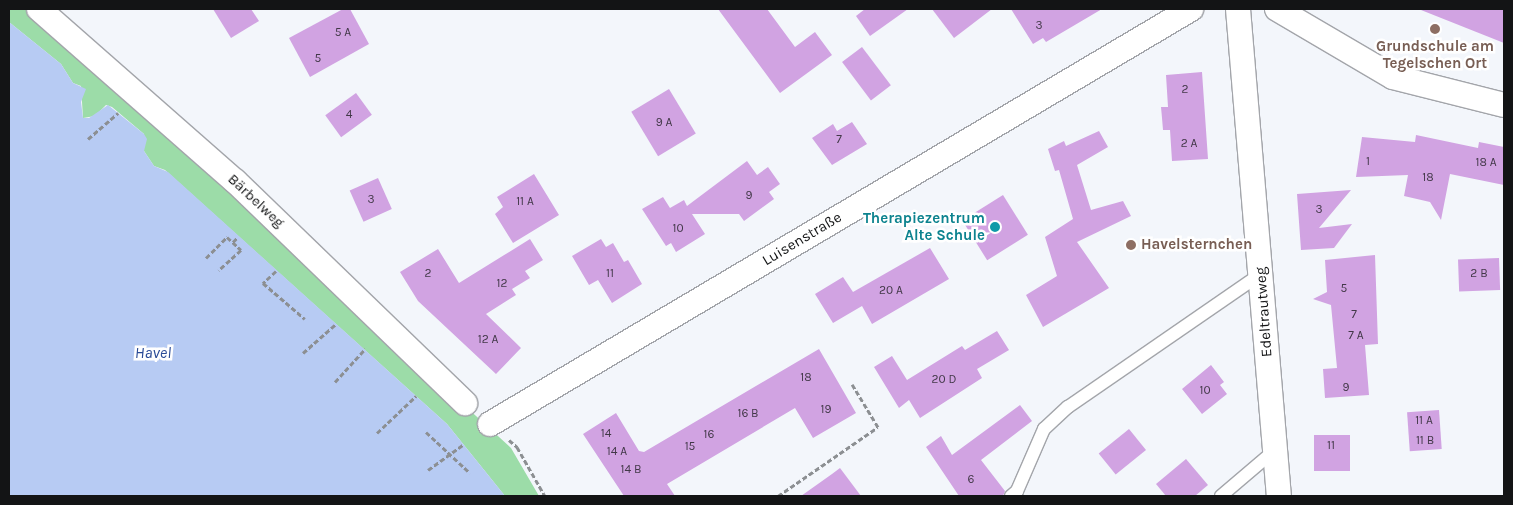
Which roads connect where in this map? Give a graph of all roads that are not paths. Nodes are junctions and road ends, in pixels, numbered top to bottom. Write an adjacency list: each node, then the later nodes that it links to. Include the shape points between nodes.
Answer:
1 (39, 9): 7 (street, Bärbelweg, via 231,177)
2 (1191, 9): 8 (street, Luisenstraße)
3 (1238, 9): 6 (street, Edeltrautweg)
4 (1277, 9): 5 (street, via 1392,77)
5 (1504, 105)
6 (1262, 274): 9 (street, Edeltrautweg); 10 (lane, via 1068,407 1044,429 1018,491)
7 (465, 403)
8 (490, 424)
9 (1275, 450): 11 (lane); 12 (street, Edeltrautweg)
10 (1011, 496)
11 (1221, 496)
12 (1279, 496)

